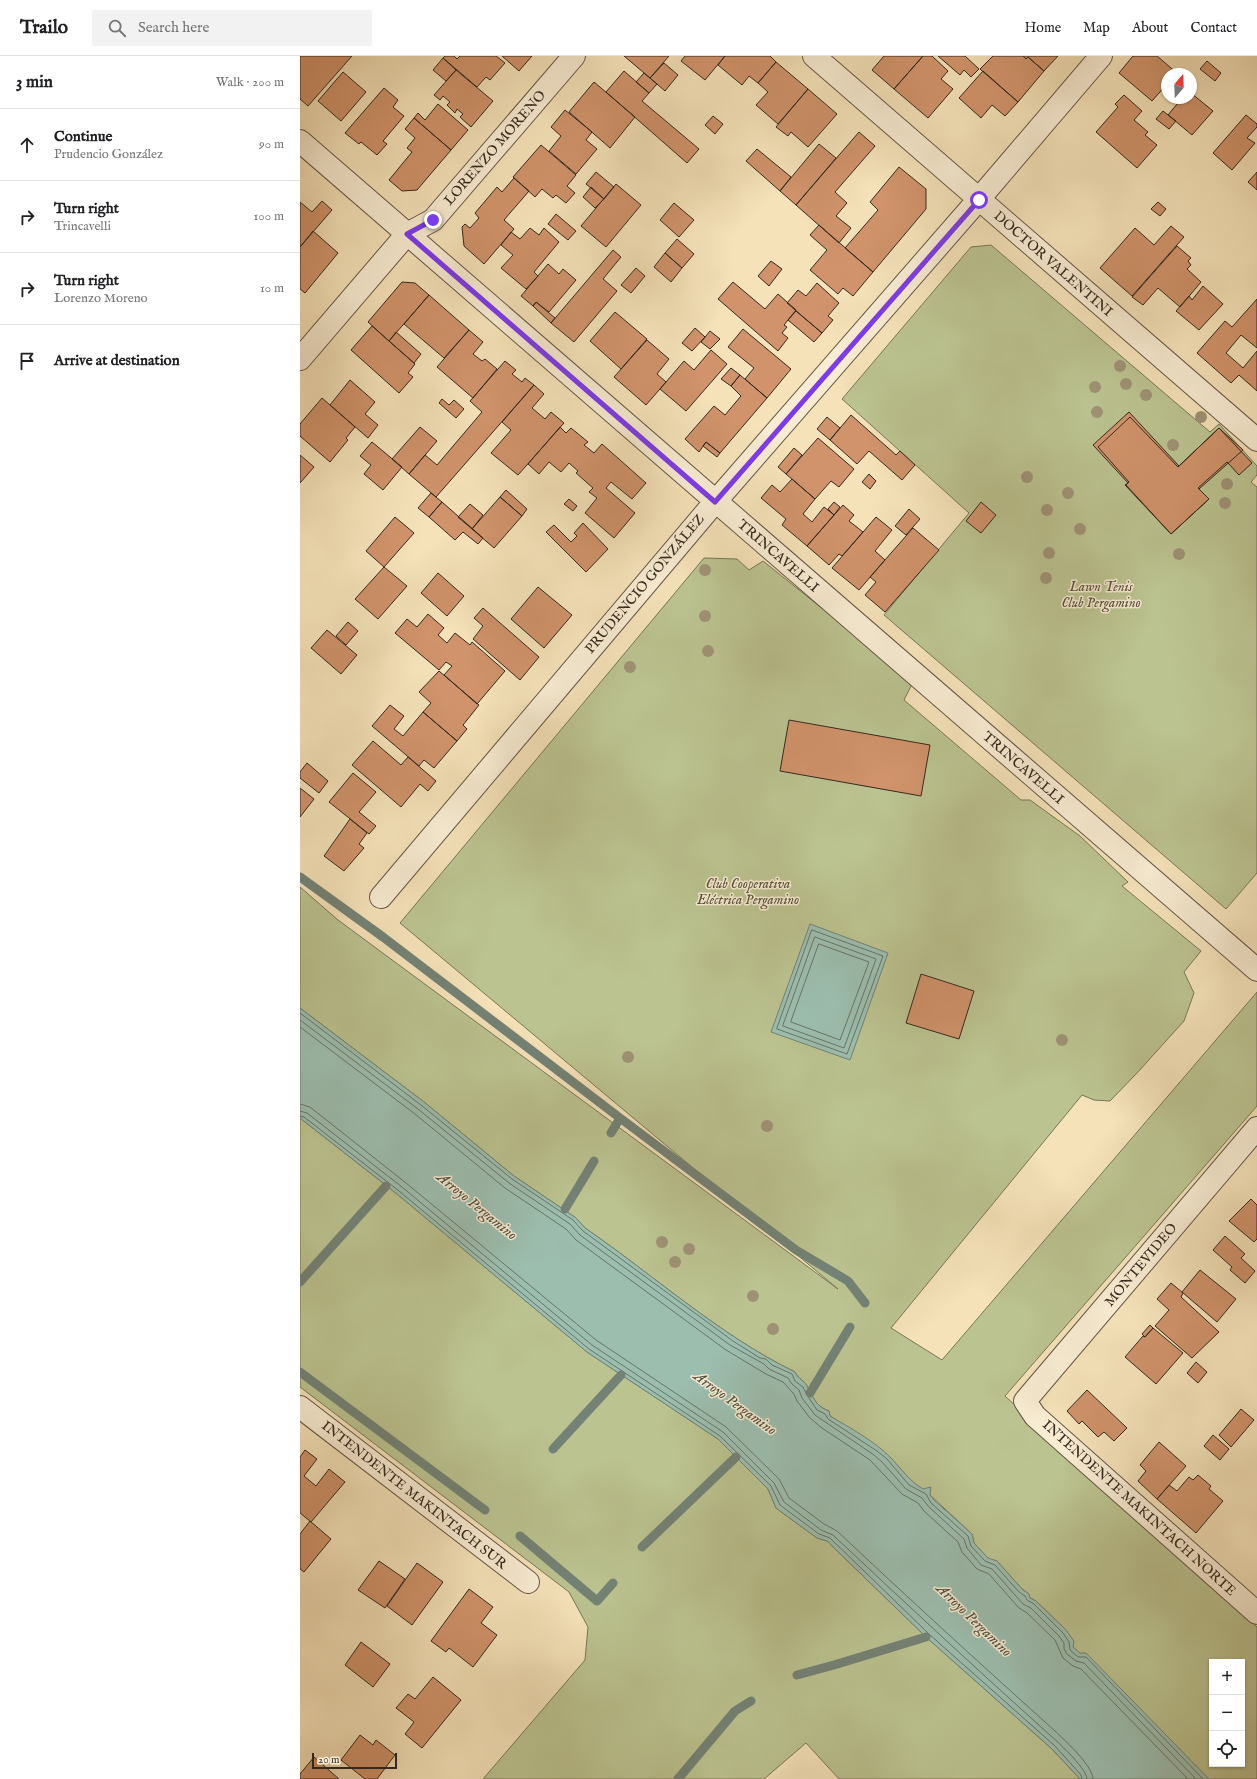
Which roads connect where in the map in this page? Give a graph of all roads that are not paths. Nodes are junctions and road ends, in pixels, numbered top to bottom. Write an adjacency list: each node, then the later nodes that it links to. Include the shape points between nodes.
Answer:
1 (574, 56): 6 (street, LORENZO MORENO, via 433,220)
2 (814, 56): 5 (street, DOCTOR VALENTINI)
3 (1101, 56): 5 (street, PRUDENCIO GONZÁLEZ)
4 (300, 141): 6 (street, TRINCAVELLI)
5 (979, 200): 8 (street, DOCTOR VALENTINI); 9 (street, PRUDENCIO GONZÁLEZ)
6 (407, 234): 7 (street, LORENZO MORENO); 9 (street, TRINCAVELLI)
7 (300, 359)
8 (1257, 440)
9 (715, 502): 10 (street, PRUDENCIO GONZÁLEZ); 11 (street, TRINCAVELLI)
10 (381, 897)
11 (1257, 970)
12 (1257, 1128): 13 (street, MONTEVIDEO)
13 (1025, 1401): 16 (street, INTENDENTE MAKINTACH NORTE, via 1035,1416)
14 (300, 1407): 15 (street, INTENDENTE MAKINTACH SUR)
15 (528, 1582)
16 (1257, 1613)

